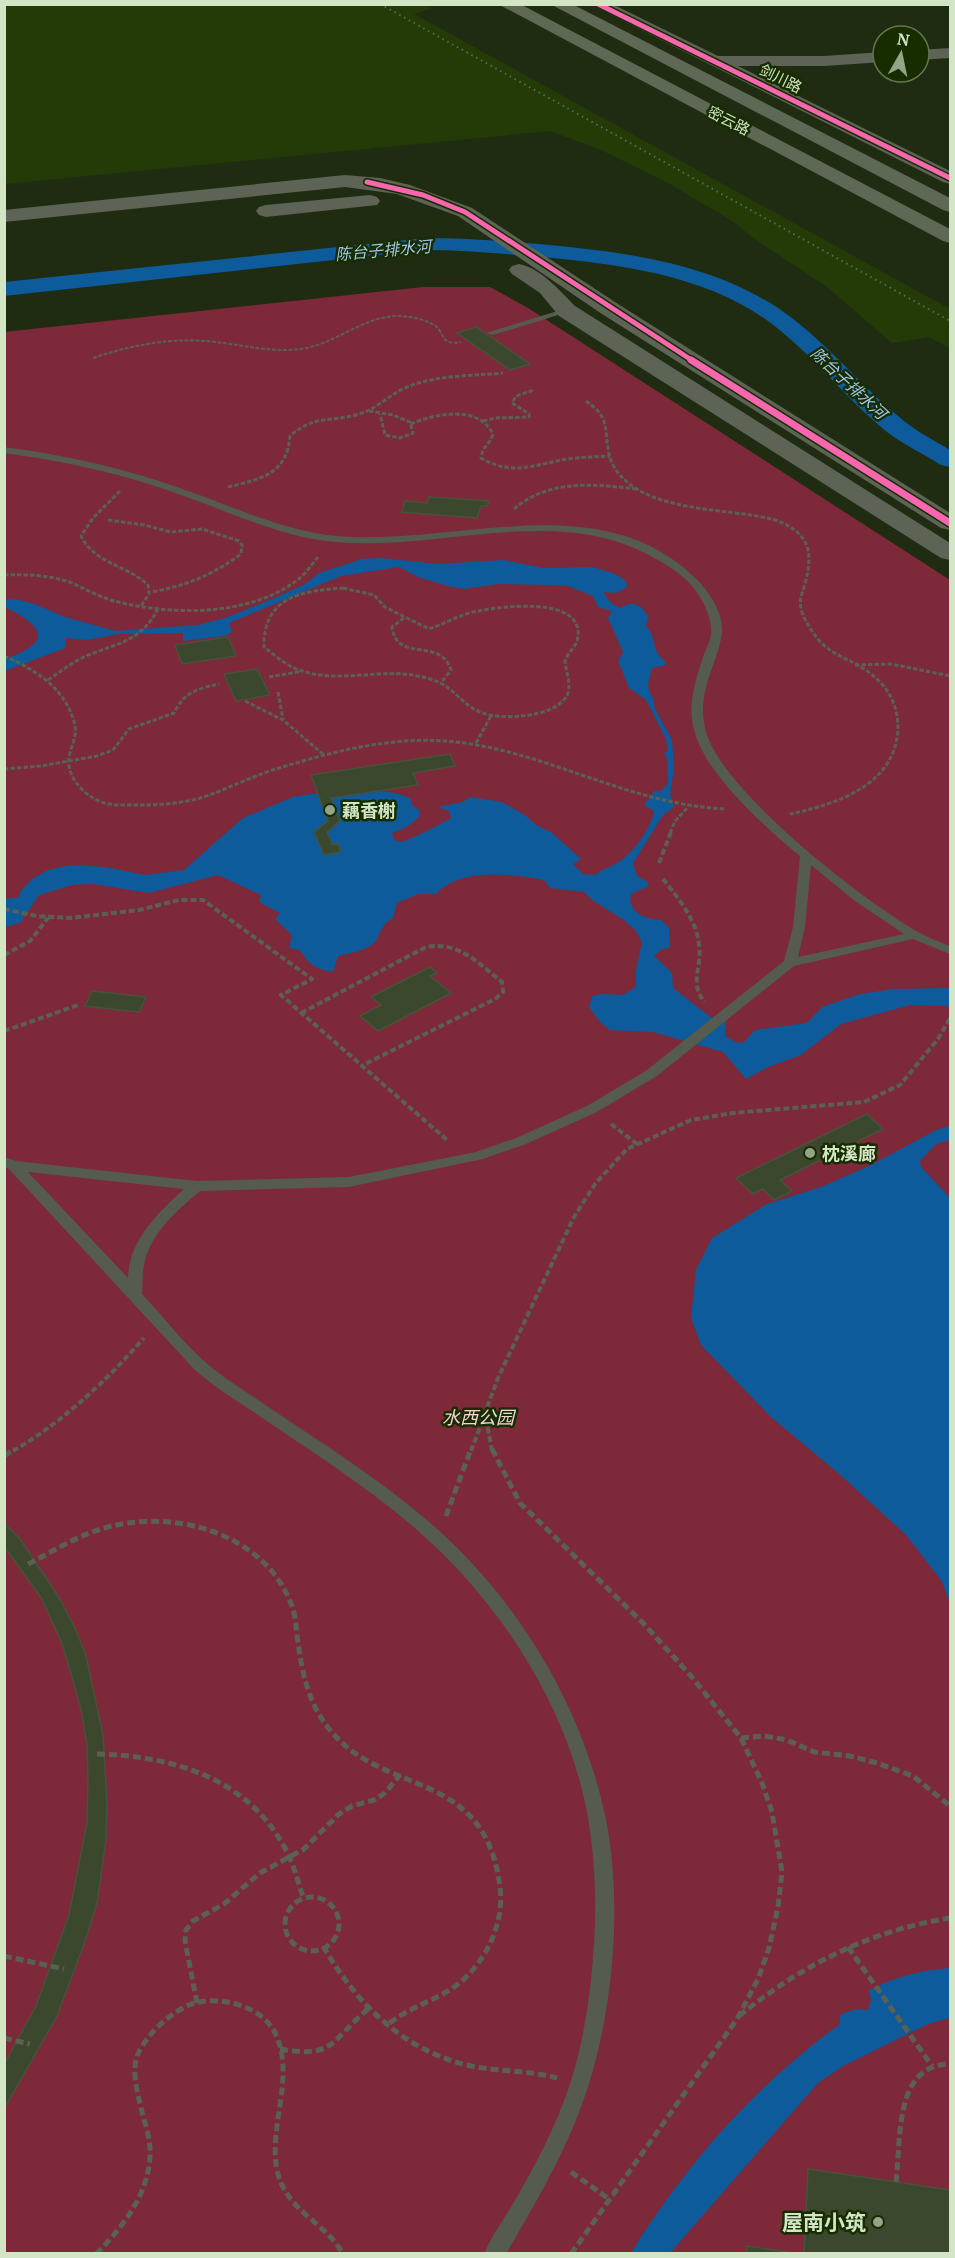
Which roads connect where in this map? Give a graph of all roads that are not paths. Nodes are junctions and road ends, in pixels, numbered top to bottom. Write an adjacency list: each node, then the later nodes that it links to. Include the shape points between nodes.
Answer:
1 (506, 4): 12 (highway, 密云路)
2 (558, 4): 9 (highway, 密云路)
3 (598, 4): 7 (street, 剑川路)
4 (951, 53): 5 (street)
5 (931, 54)
6 (871, 58): 7 (street)
7 (711, 61): 8 (street, 剑川路)
8 (951, 178)
9 (951, 206)
10 (251, 213): 13 (street, via 369,201 421,206 443,214 467,234)
11 (4, 216): 13 (street, via 320,183 367,182 423,195 465,212 501,232)
12 (951, 237)
13 (548, 273): 14 (street, via 547,289); 17 (street, via 587,284 655,315); 18 (street); 19 (street)
14 (567, 311): 15 (lane); 20 (street)
15 (490, 333)
16 (4, 450): 21 (lane, via 54,456 135,476 277,529 330,538 409,539 506,528 565,528 618,538 665,559 693,580 712,607 717,631 697,695 700,734 706,749 728,782)
17 (951, 501)
18 (951, 523)
19 (951, 531)
20 (951, 553)
21 (806, 855): 22 (lane, via 868,905); 24 (lane, via 799,927)
22 (914, 935): 23 (lane); 24 (lane)
23 (951, 950)
24 (790, 963): 26 (lane, via 652,1073 592,1108 521,1141 468,1158 349,1182)
25 (9, 1164): 26 (lane); 27 (lane)
26 (197, 1186): 27 (lane, via 163,1216 145,1242 136,1266)
27 (135, 1295): 28 (lane, via 200,1366 425,1526 477,1577 517,1630 557,1702 585,1772 597,1818 605,1891 604,1946 589,2044 578,2086 549,2156 531,2194)
28 (494, 2253)

